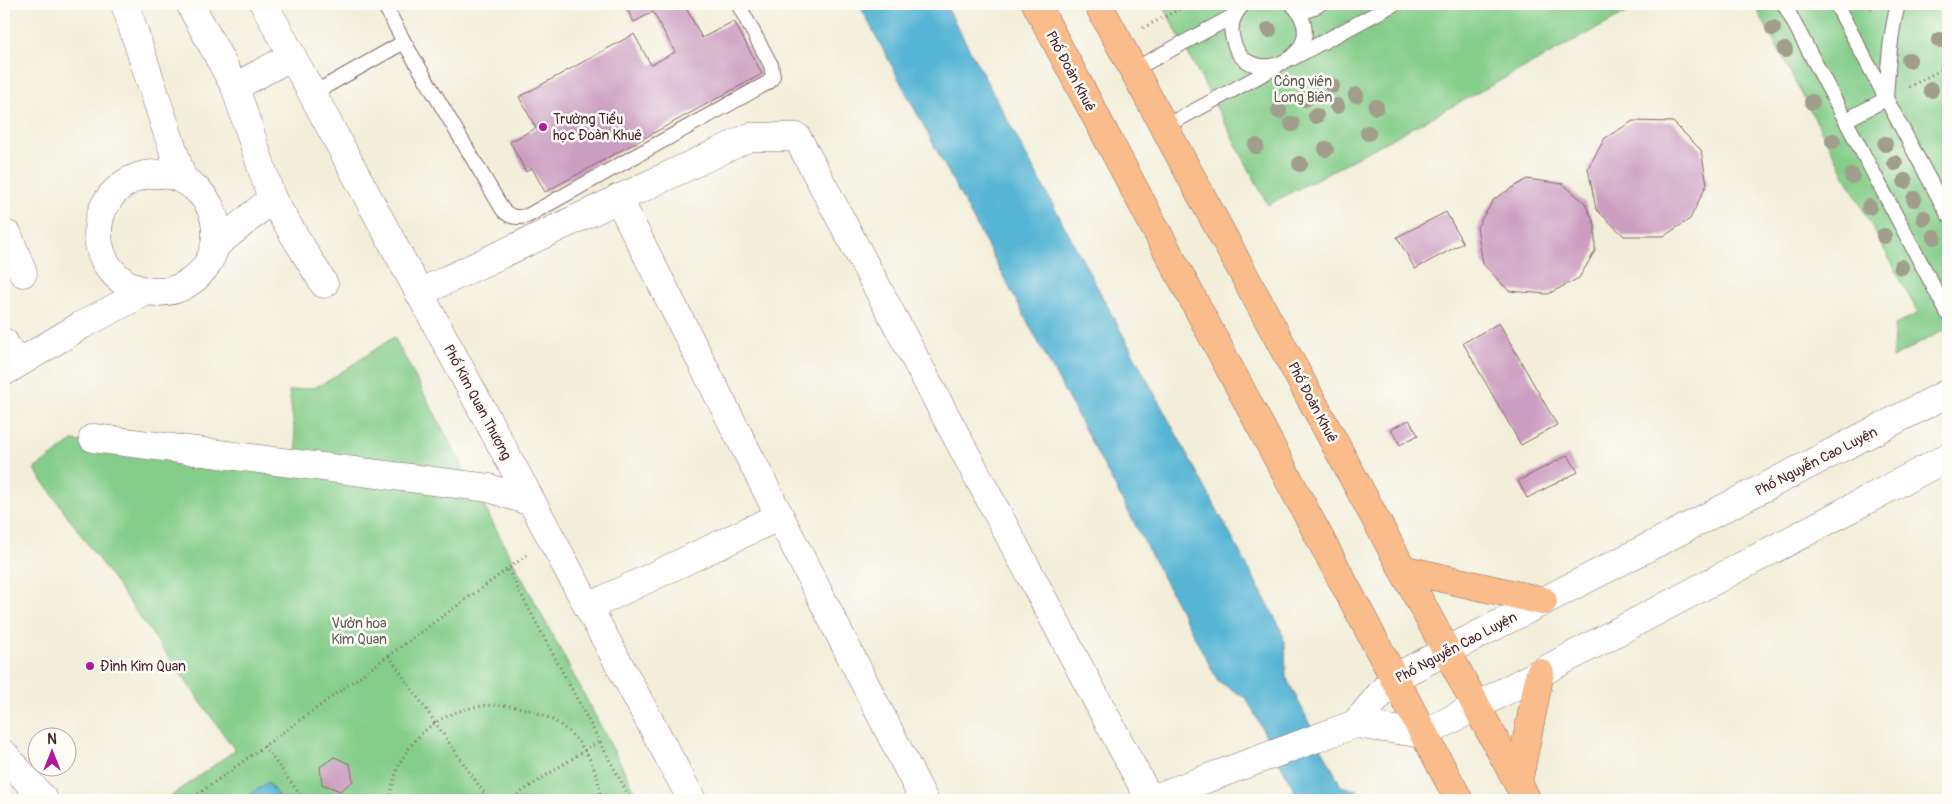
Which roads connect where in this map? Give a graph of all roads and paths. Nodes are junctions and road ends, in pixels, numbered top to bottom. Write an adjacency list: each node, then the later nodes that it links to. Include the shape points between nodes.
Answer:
1 (125, 4): 28 (street)
2 (190, 4): 23 (street)
3 (264, 4): 19 (street, Phố Kim Quan Thượng)
4 (384, 4): 18 (lane)
5 (738, 4): 18 (lane, via 771,64 773,76 769,82 527,216 518,218 510,217 503,210)
6 (1036, 4): 53 (main road, Phố Đoàn Khuê)
7 (1098, 4): 17 (main road, Phố Đoàn Khuê)
8 (1189, 4): 17 (path)
9 (1244, 4): 16 (lane)
10 (1320, 4): 15 (lane)
11 (1394, 4): 20 (lane)
12 (1784, 4): 26 (lane)
13 (1836, 4): 25 (lane)
14 (1898, 4): 25 (lane, via 1888,61)
15 (1296, 9): 20 (lane, via 1304,26 1303,39 1299,50)
16 (1235, 15): 20 (lane, via 1233,42 1247,60 1268,66); 22 (lane)
17 (1118, 41): 22 (main road, Phố Đoàn Khuê)
18 (404, 42): 24 (lane)
19 (292, 56): 23 (street); 24 (street, Phố Kim Quan Thượng)
20 (1285, 62): 27 (lane)
21 (1948, 66): 25 (path)
22 (1133, 70): 27 (main road, Phố Đoàn Khuê)
23 (235, 87): 30 (street)
24 (312, 94): 37 (street, Phố Kim Quan Thượng)
25 (1886, 99): 26 (lane); 31 (lane)
26 (1846, 120): 38 (lane)
27 (1164, 127): 46 (main road, Phố Đoàn Khuê)
28 (183, 180): 33 (street, via 206,200 215,222); 36 (street, via 168,175 137,177 111,194 100,214 97,238 107,267 130,287)
29 (618, 198): 37 (street); 44 (street); 73 (street, via 750,137 797,137)
30 (272, 199): 33 (street); 35 (street)
31 (1948, 216)
32 (4, 237): 34 (street, via 8,235)
33 (216, 245): 36 (street, via 202,272 190,283 176,290)
34 (23, 274)
35 (324, 284)
36 (145, 292): 39 (street)
37 (419, 293): 43 (street, Phố Kim Quan Thượng)
38 (1948, 314)
39 (8, 360)
40 (1948, 394): 48 (street, Phố Nguyễn Cao Luyện)
41 (92, 438): 43 (street, via 489,488)
42 (1948, 457): 52 (street)
43 (532, 502): 45 (street, Phố Kim Quan Thượng)
44 (780, 516): 49 (street); 72 (street)
45 (550, 536): 47 (path); 49 (street, Phố Kim Quan Thượng)
46 (1402, 569): 48 (main road); 50 (main road, Phố Đoàn Khuê)
47 (508, 570): 51 (path); 58 (path)
48 (1543, 601): 50 (street, Phố Nguyễn Cao Luyện)
49 (588, 607): 71 (street, Phố Kim Quan Thượng)
50 (1447, 650): 53 (street, Phố Nguyễn Cao Luyện); 54 (main road, Phố Đoàn Khuê)
51 (389, 656): 55 (path); 59 (path)
52 (1540, 673): 54 (street); 62 (main road)
53 (1394, 678): 56 (street, Phố Nguyễn Cao Luyện); 57 (main road, Phố Đoàn Khuê)
54 (1477, 706): 57 (street); 62 (main road, Phố Đoàn Khuê)
55 (435, 723): 60 (path, via 472,706 507,705 541,714 569,733); 66 (path, via 414,742 404,757 396,772); 67 (path)
56 (1351, 726): 57 (street); 73 (street)
57 (1424, 734): 74 (main road, Phố Đoàn Khuê)
58 (599, 741): 60 (path); 70 (path)
59 (264, 746): 64 (path); 65 (path)
60 (584, 751): 68 (path); 69 (path, via 597,777)
61 (4, 754): 63 (street)
62 (1523, 792)
63 (38, 798)
64 (190, 800)
65 (304, 800)
66 (390, 800)
67 (489, 800)
68 (509, 800)
69 (601, 800)
70 (631, 800)
71 (692, 800)
72 (924, 800)
73 (1149, 800)
74 (1459, 800)

